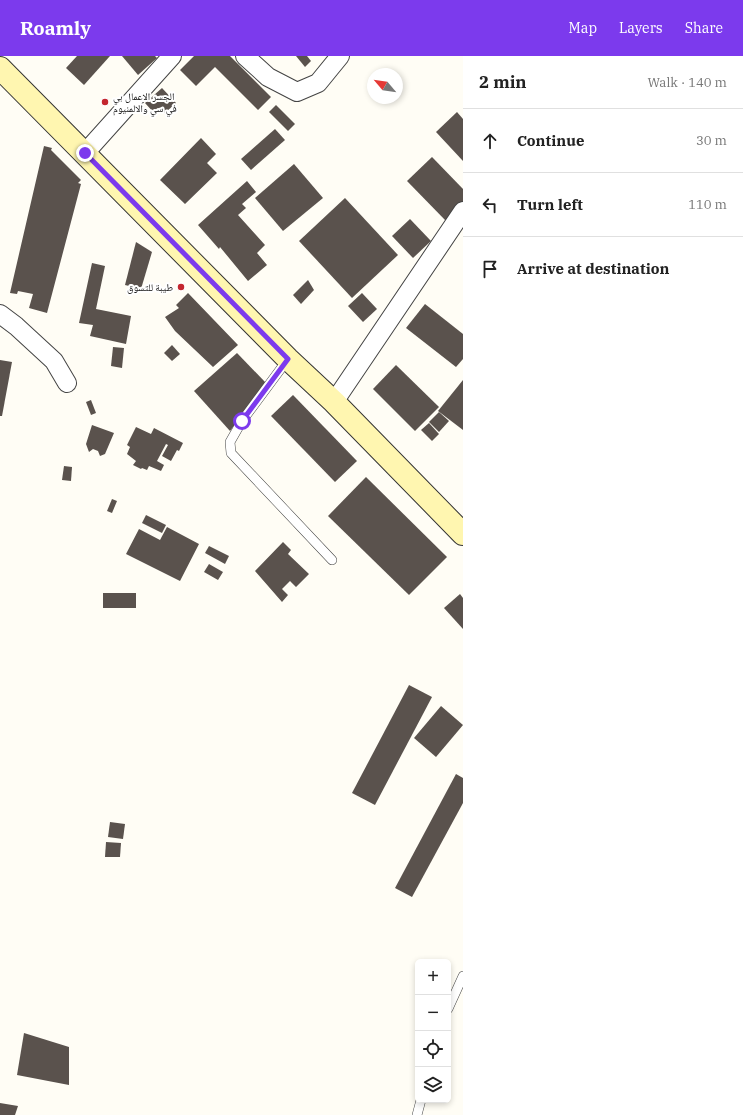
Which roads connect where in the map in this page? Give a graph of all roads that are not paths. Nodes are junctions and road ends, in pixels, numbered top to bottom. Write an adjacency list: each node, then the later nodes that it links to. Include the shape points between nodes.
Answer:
1 (172, 56): 5 (street)
2 (245, 56): 3 (street, via 268,77 297,92 318,83)
3 (340, 56)
4 (2, 76): 5 (street)
5 (85, 153): 8 (street)
6 (463, 211): 10 (street)
7 (0, 314): 9 (street, via 54,361)
8 (288, 359): 10 (street); 12 (lane, via 242,421 230,442 231,453)
9 (67, 383)
10 (334, 402): 11 (street)
11 (463, 534)
12 (332, 560)
13 (463, 976): 14 (lane)
14 (451, 1002)
15 (420, 1103): 16 (lane)
16 (417, 1115)

